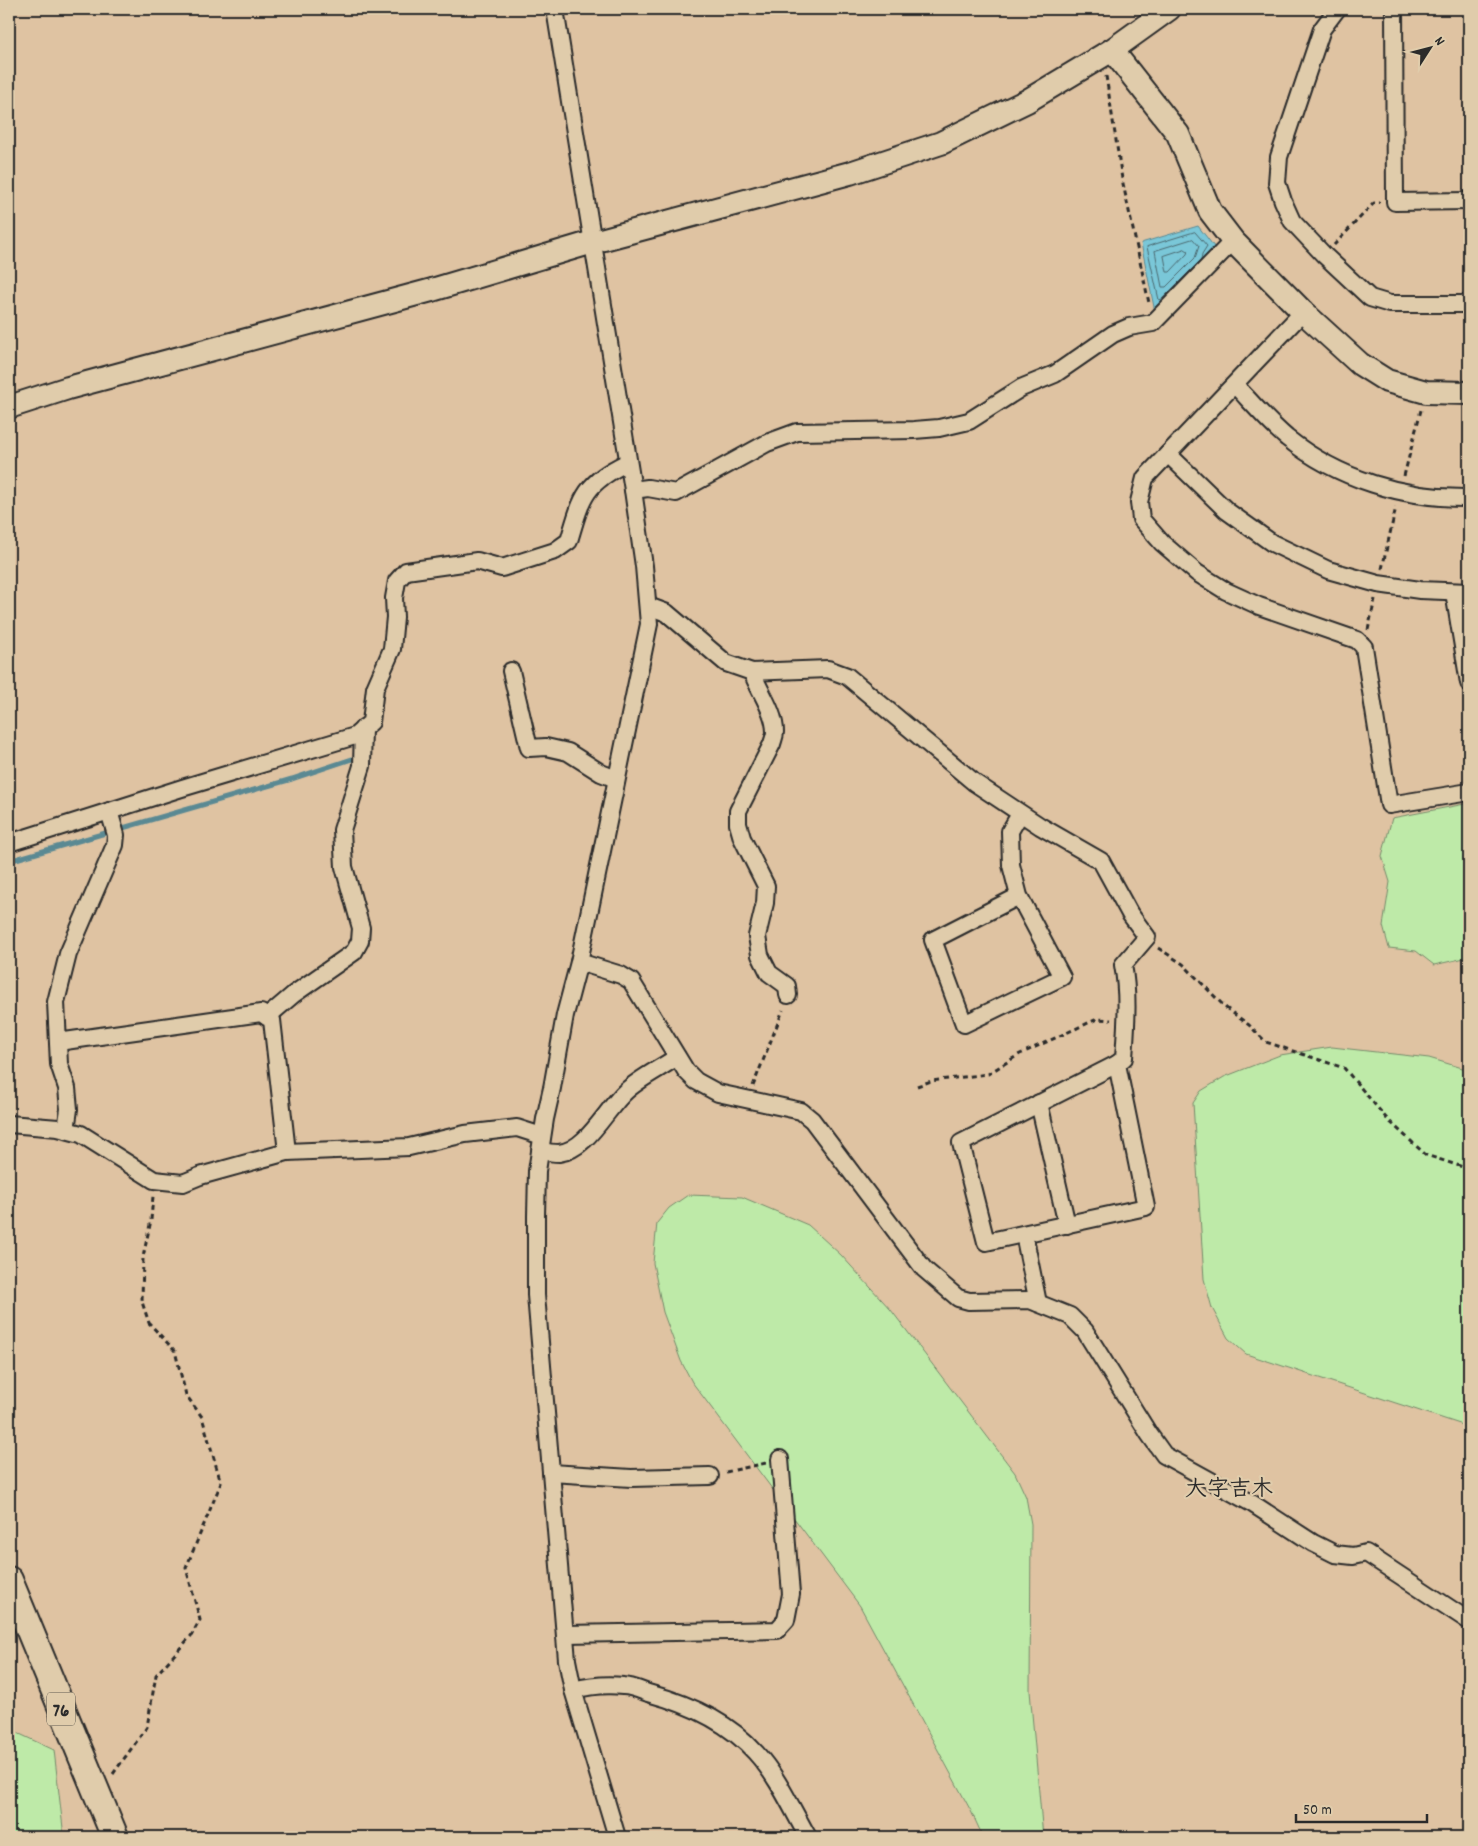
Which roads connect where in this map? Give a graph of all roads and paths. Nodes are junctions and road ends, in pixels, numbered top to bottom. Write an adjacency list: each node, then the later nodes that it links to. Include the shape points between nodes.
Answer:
1 (555, 9): 9 (street)
2 (1170, 9): 5 (street)
3 (1337, 9): 10 (street, via 1322,29 1279,157 1277,182 1292,221)
4 (1394, 9): 7 (street)
5 (1107, 53): 8 (street, via 1178,134 1210,212); 9 (street, via 1027,101 941,143 850,174); 13 (path, via 1122,179)
6 (1469, 201): 7 (street)
7 (1395, 202): 10 (path, via 1374,203)
8 (1233, 241): 12 (street); 13 (street)
9 (593, 242): 17 (street, via 432,290 68,388); 19 (street)
10 (1324, 255): 11 (street, via 1370,298 1390,304)
11 (1469, 304)
12 (1304, 312): 14 (street); 15 (street, via 1360,364 1387,381)
13 (1153, 323): 20 (street, via 1129,327 1114,334 1055,374 1021,388 969,421 914,430 797,432 767,443 676,493 648,488)
14 (1235, 385): 18 (street); 21 (street, via 1285,436 1319,462 1354,478)
15 (1426, 392): 16 (street); 21 (path)
16 (1469, 393)
17 (9, 408)
18 (1168, 454): 23 (street, via 1227,511 1272,543 1328,570); 26 (street, via 1145,478 1139,502 1141,519 1162,543 1196,573 1226,591 1357,640)
19 (628, 462): 20 (street); 30 (street, via 591,486 579,505 569,541 555,551 502,568 477,561 406,571 397,581 392,649 375,688 371,722)
20 (633, 490): 25 (street)
21 (1400, 491): 22 (street); 23 (path)
22 (1469, 498)
23 (1378, 584): 24 (street); 26 (path)
24 (1462, 592): 29 (street)
25 (648, 606): 28 (street, via 667,613 726,663); 31 (street, via 649,624)
26 (1364, 647): 32 (street, via 1389,805)
27 (511, 671): 31 (street, via 529,748 546,747 568,752)
28 (752, 672): 34 (street, via 828,669 847,676 975,783); 39 (street, via 768,706 775,733 738,811 738,824 766,886 757,936 760,954 768,973 787,986)
29 (1469, 682)
30 (363, 728): 33 (street, via 355,736); 40 (street, via 362,766 342,830 344,867 361,928 360,941 354,952)
31 (616, 779): 38 (street)
32 (1469, 792)
33 (109, 811): 35 (street); 42 (street, via 116,835 114,845 68,954 56,1002)
34 (1020, 814): 36 (street, via 1010,831 1011,864); 37 (street, via 1101,861 1130,914)
35 (9, 844)
36 (1019, 896): 36 (street, via 1062,977 964,1024 933,940)
37 (1147, 937): 41 (street, via 1123,966 1127,985); 52 (path, via 1184,964 1226,1008 1266,1042 1344,1068 1387,1119 1426,1155)
38 (579, 962): 43 (street, via 632,981); 50 (street, via 565,1015)
39 (788, 996): 46 (path)
40 (267, 1017): 42 (street, via 261,1013); 51 (street, via 272,1020)
41 (1126, 1022): 44 (street, via 1124,1058); 45 (path, via 1098,1019 1020,1054 988,1074 931,1080)
42 (58, 1042): 49 (street, via 59,1064 69,1108)
43 (677, 1057): 46 (street, via 696,1081 718,1093); 50 (street, via 626,1090 584,1142 560,1153)
44 (1117, 1064): 47 (street); 54 (street, via 1146,1207)
45 (917, 1086)
46 (748, 1100): 56 (street, via 801,1112 812,1120 924,1270 958,1298 969,1302 1030,1300)
47 (1039, 1103): 54 (street); 55 (street, via 961,1143 986,1242)
48 (9, 1124): 49 (street)
49 (66, 1130): 53 (street, via 81,1134)
50 (541, 1144): 51 (street, via 517,1128 465,1134 409,1147); 58 (street, via 537,1189 536,1295)
51 (287, 1152): 53 (street, via 183,1183)
52 (1469, 1169)
53 (154, 1180): 64 (path, via 151,1220 143,1257 142,1302 150,1323 175,1350 186,1395 202,1417 222,1483 186,1568 200,1620 191,1636 156,1675 148,1727)
54 (1066, 1224): 55 (street)
55 (1024, 1234): 56 (street)
56 (1038, 1303): 61 (street, via 1070,1316 1086,1332 1164,1455 1335,1554 1352,1556 1366,1553)
57 (780, 1459): 59 (path); 62 (street, via 791,1594 786,1620 777,1630)
58 (551, 1472): 59 (street, via 631,1478); 62 (street)
59 (710, 1476)
60 (9, 1580): 64 (main road, 76)
61 (1469, 1620)
62 (566, 1634): 63 (street, via 567,1660)
63 (574, 1690): 66 (street); 67 (street, via 590,1686 624,1686 704,1713 738,1733 779,1785)
64 (96, 1794): 65 (main road, 76)
65 (115, 1837)
66 (617, 1837)
67 (808, 1837)

